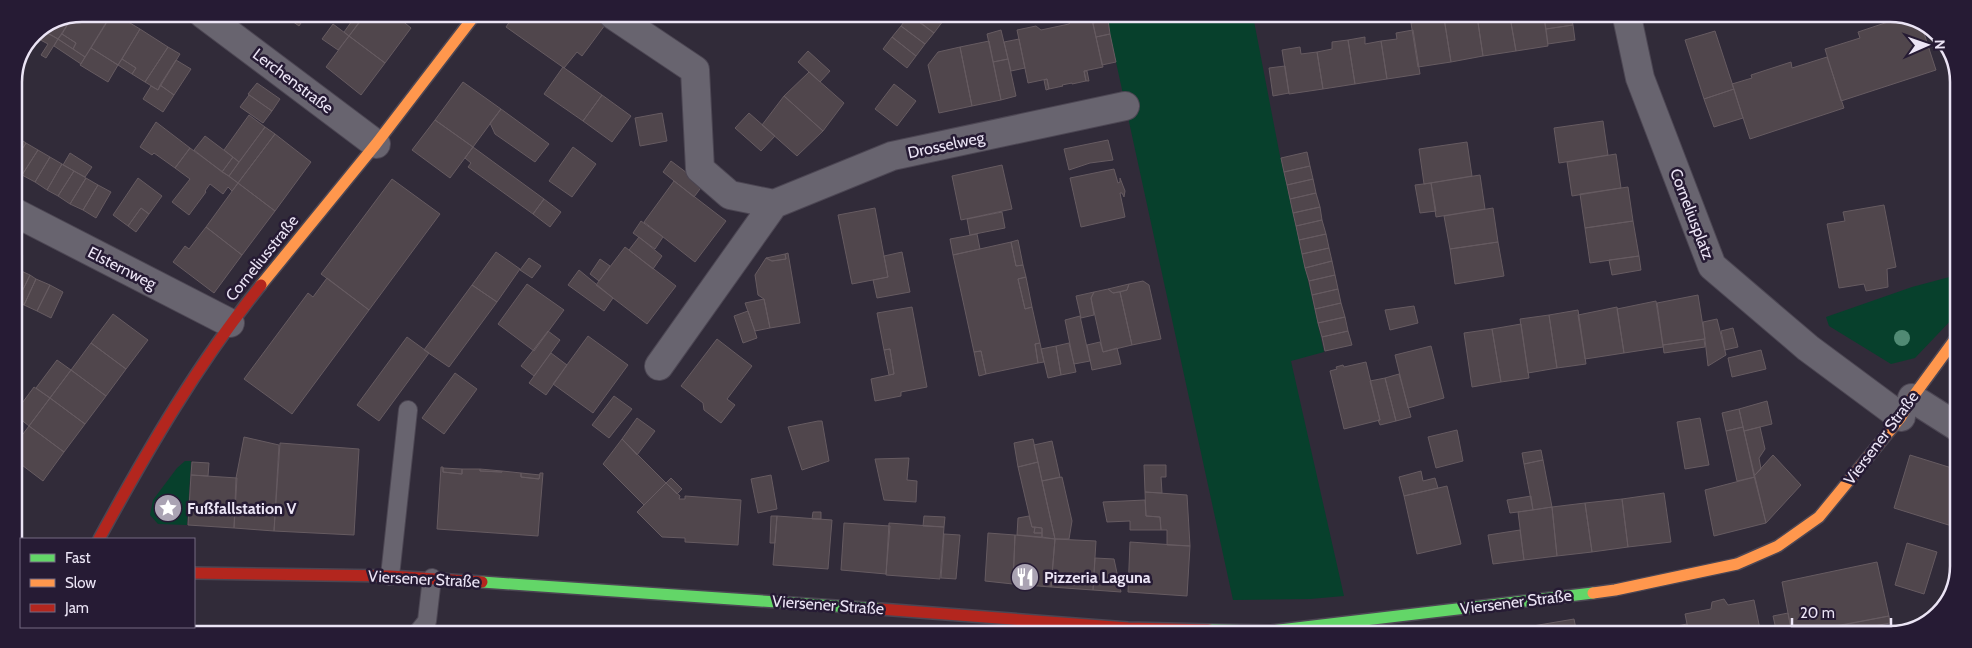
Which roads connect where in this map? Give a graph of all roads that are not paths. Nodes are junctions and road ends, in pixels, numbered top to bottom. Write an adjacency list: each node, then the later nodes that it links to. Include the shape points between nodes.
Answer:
1 (219, 23): 6 (street, Lerchenstraße)
2 (468, 23): 6 (street, Corneliusstraße)
3 (625, 23): 7 (street, via 695,70 700,169 730,195)
4 (1628, 23): 12 (street, Corneliusplatz, via 1640,78 1712,266 1808,348)
5 (1125, 106): 7 (street, Drosselweg, via 892,156)
6 (376, 144): 9 (street, Corneliusstraße)
7 (774, 204): 11 (street)
8 (22, 216): 9 (street, Elsternweg)
9 (230, 323): 15 (street, Corneliusstraße, via 138,467)
10 (1950, 346): 12 (street, Viersener Straße)
11 (659, 366)
12 (1906, 408): 14 (street, Corneliusplatz); 21 (street, Viersener Straße, via 1819,517 1778,546 1738,564 1615,590)
13 (408, 410): 17 (lane)
14 (1950, 424)
15 (100, 538)
16 (195, 573): 17 (street, Viersener Straße)
17 (390, 576): 18 (street, Viersener Straße)
18 (432, 578): 19 (lane, via 427,620); 20 (street, Viersener Straße)
19 (423, 626)
20 (1101, 626)
21 (1339, 626)

